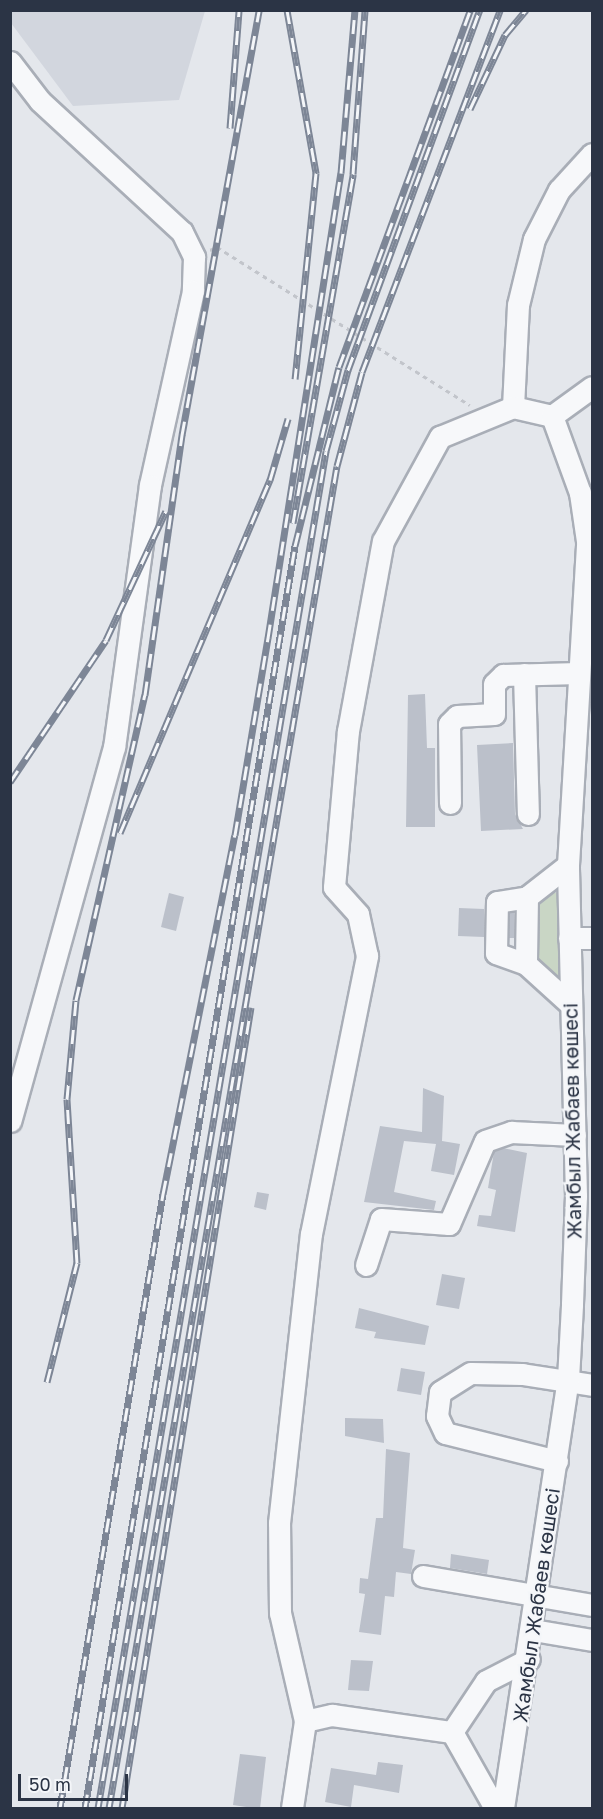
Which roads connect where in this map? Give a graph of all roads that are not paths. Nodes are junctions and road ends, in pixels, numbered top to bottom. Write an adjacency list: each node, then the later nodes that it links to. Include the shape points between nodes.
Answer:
1 (10, 62): 18 (street, via 40,101 182,232 194,257 193,291 150,485 114,747)
2 (592, 154): 4 (street, via 559,190 534,238 518,305)
3 (592, 387): 5 (street)
4 (513, 407): 5 (street); 32 (street, via 440,437 383,541 348,731 334,886 358,914 367,956 311,1234 279,1523 280,1613)
5 (555, 425): 6 (street, Жамбыл Жабаев көшесі)
6 (587, 503): 7 (street, Жамбыл Жабаев көшесі)
7 (589, 583): 8 (street, Жамбыл Жабаев көшесі)
8 (579, 673): 9 (street); 12 (street, Жамбыл Жабаев көшесі)
9 (524, 674): 10 (street, via 503,675 494,684 494,714 457,716 449,724); 11 (street)
10 (450, 803)
11 (528, 814)
12 (568, 865): 13 (street); 14 (street, Жамбыл Жабаев көшесі)
13 (527, 897): 16 (street); 16 (street, via 497,902 496,953)
14 (569, 938): 15 (street); 17 (street, Жамбыл Жабаев көшесі)
15 (592, 938)
16 (526, 964): 17 (street)
17 (569, 1003): 20 (street, Жамбыл Жабаев көшесі)
18 (16, 1081): 19 (street)
19 (10, 1121)
20 (575, 1135): 21 (street, Жамбыл Жабаев көшесі); 22 (street, via 511,1131 485,1141 449,1224 381,1219)
21 (584, 1198): 23 (street, Жамбыл Жабаев көшесі)
22 (366, 1265)
23 (568, 1380): 24 (street); 25 (street, Жамбыл Жабаев көшесі); 25 (street, via 471,1374 440,1392 437,1416 445,1433)
24 (592, 1385)
25 (557, 1461): 27 (street, Жамбыл Жабаев көшесі)
26 (423, 1576): 27 (street)
27 (537, 1597): 28 (street); 29 (street, Жамбыл Жабаев көшесі)
28 (592, 1605)
29 (533, 1630): 30 (street); 31 (street, Жамбыл Жабаев көшесі)
30 (592, 1640)
31 (529, 1659): 33 (street, via 486,1681); 36 (street, Жамбыл Жабаев көшесі)
32 (305, 1721): 33 (street, via 332,1715); 34 (street)
33 (452, 1732): 35 (street)
34 (291, 1809)
35 (495, 1809)
36 (503, 1809)

